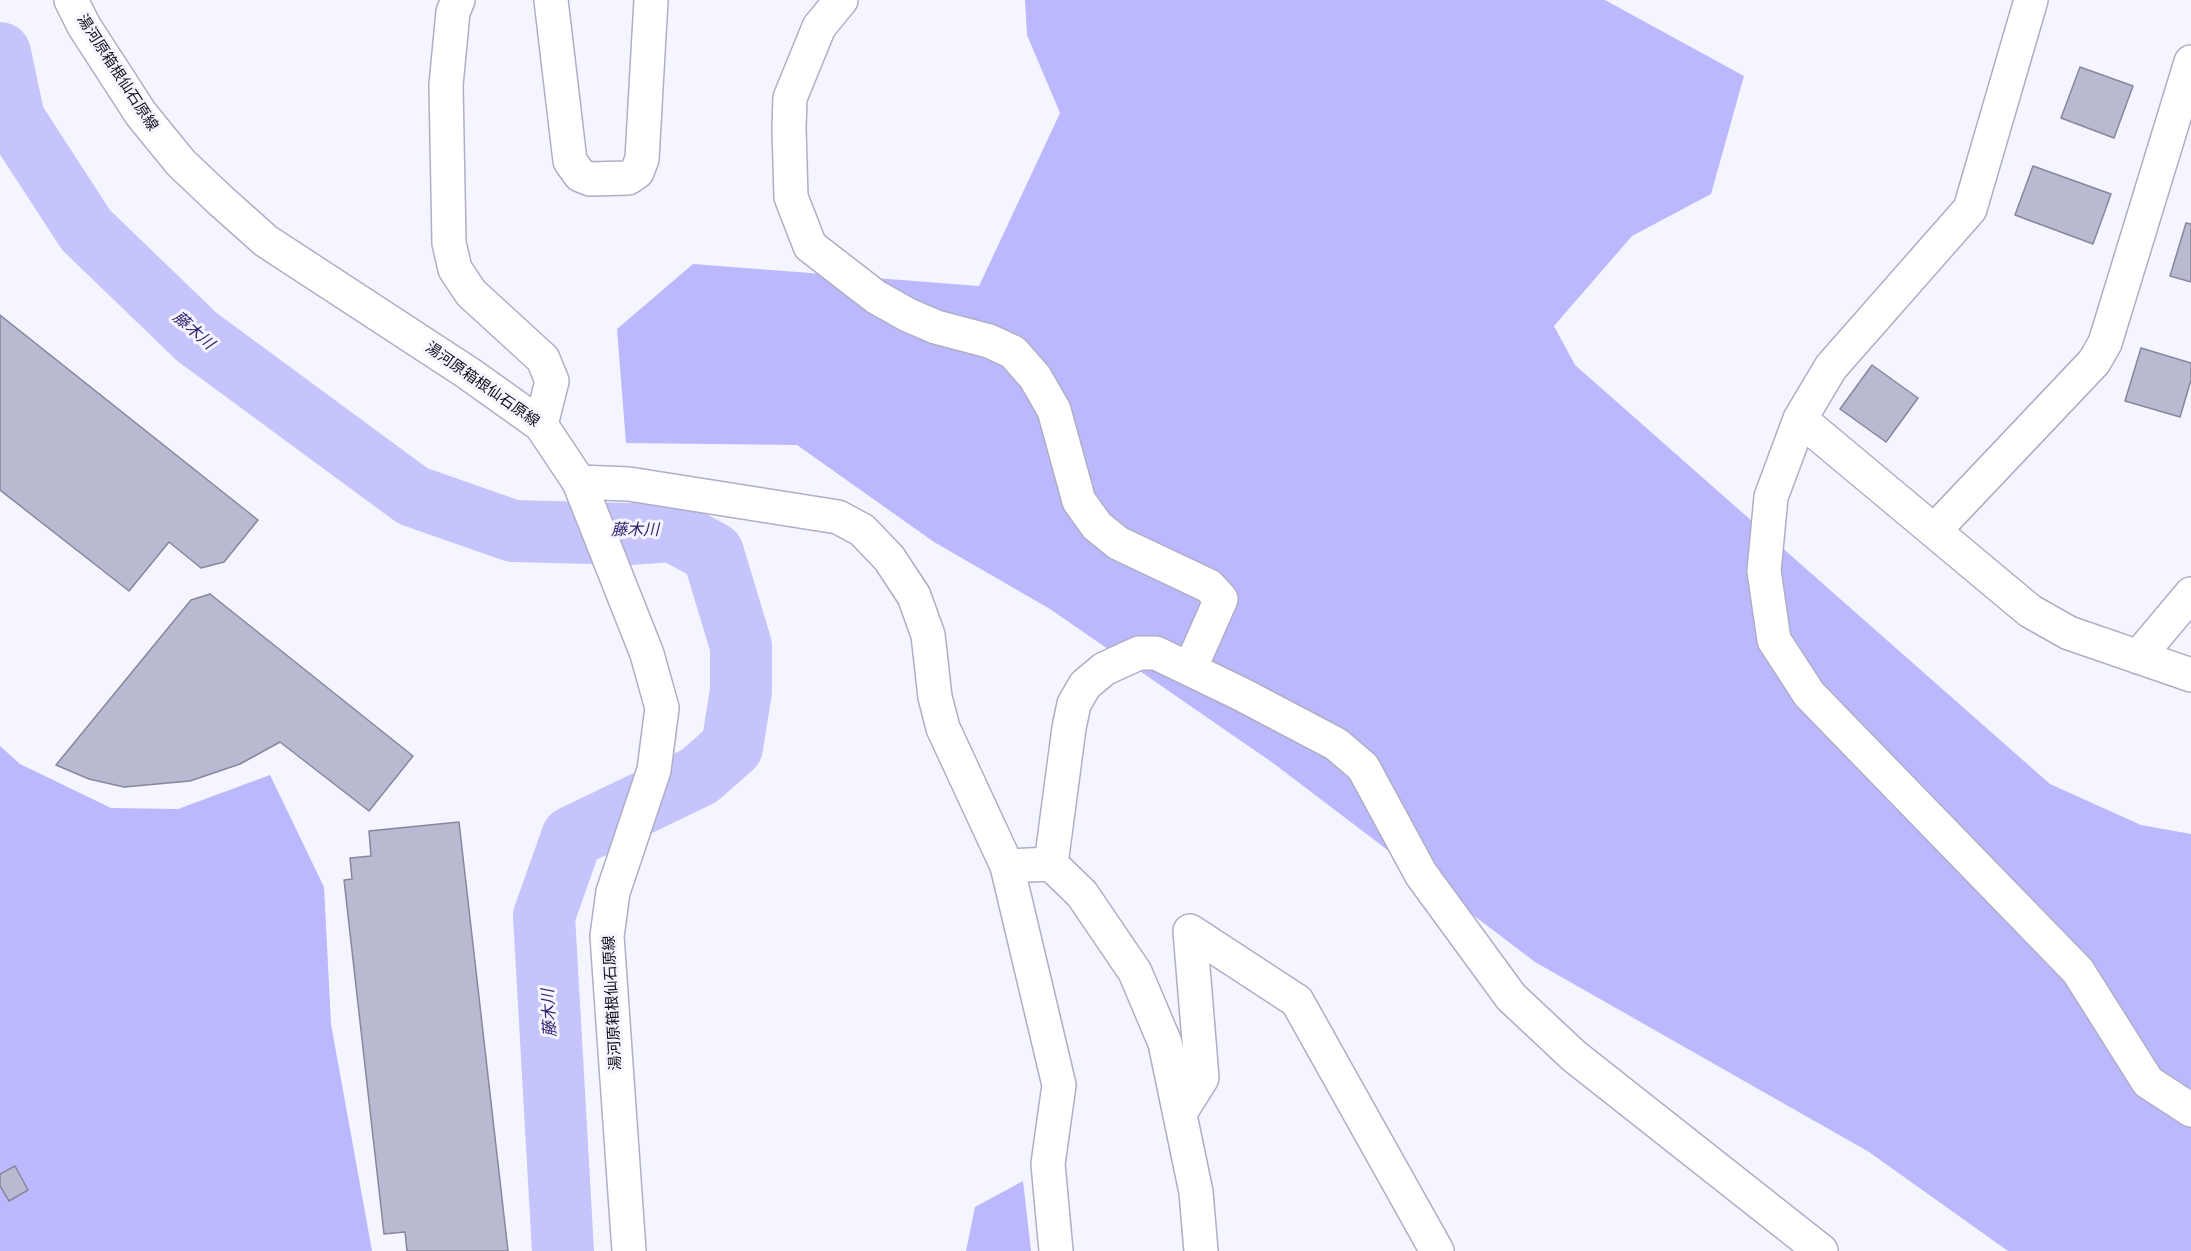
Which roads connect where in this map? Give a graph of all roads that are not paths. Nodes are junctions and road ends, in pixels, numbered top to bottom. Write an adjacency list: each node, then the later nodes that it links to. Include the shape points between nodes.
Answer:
1 (71, 0): 9 (street, 湯河原箱根仙石原線, via 141,114 181,163 220,200 266,241)
2 (458, 0): 9 (street, via 453,12 446,85 449,243 455,269 471,293 543,359 552,381)
3 (551, 0): 4 (street, via 570,161 580,175 590,179 628,178 637,172 642,159)
4 (651, 0)
5 (841, 0): 14 (street, via 819,27 790,98 792,196 810,246 876,297 908,315 1013,352 1035,377 1054,410 1078,501 1097,526 1118,543 1209,586 1221,599)
6 (2031, 0): 8 (street, via 1970,208 1831,367)
7 (2191, 62): 11 (street, via 2105,343 2094,362)
8 (1800, 419): 11 (street); 18 (street, via 1770,497 1764,571 1774,640 1809,694 2078,970 2148,1082)
9 (542, 425): 10 (street, 湯河原箱根仙石原線)
10 (585, 496): 17 (street, via 628,484 837,517 862,530 889,558 914,596 928,635 943,728); 20 (street, 湯河原箱根仙石原線, via 647,654 662,708 654,770 613,892 608,936)
11 (1934, 531): 13 (street, via 2030,611 2069,633)
12 (2191, 594): 13 (street)
13 (2138, 657): 15 (street)
14 (1190, 669): 16 (street, via 1156,653 1139,653 1104,669 1085,685 1074,704 1069,728); 24 (street, via 1336,744 1363,767 1421,874 1511,997 1574,1056)
15 (2191, 675)
16 (1051, 864): 17 (street); 19 (street, via 1082,894 1135,972 1165,1043)
17 (1007, 866): 21 (street, via 1059,1085 1048,1164)
18 (2191, 1110)
19 (1180, 1113): 22 (street, via 1196,1192); 23 (street, via 1202,1078 1190,931 1297,1001)
20 (629, 1251)
21 (1056, 1251)
22 (1201, 1251)
23 (1437, 1251)
24 (1821, 1251)

